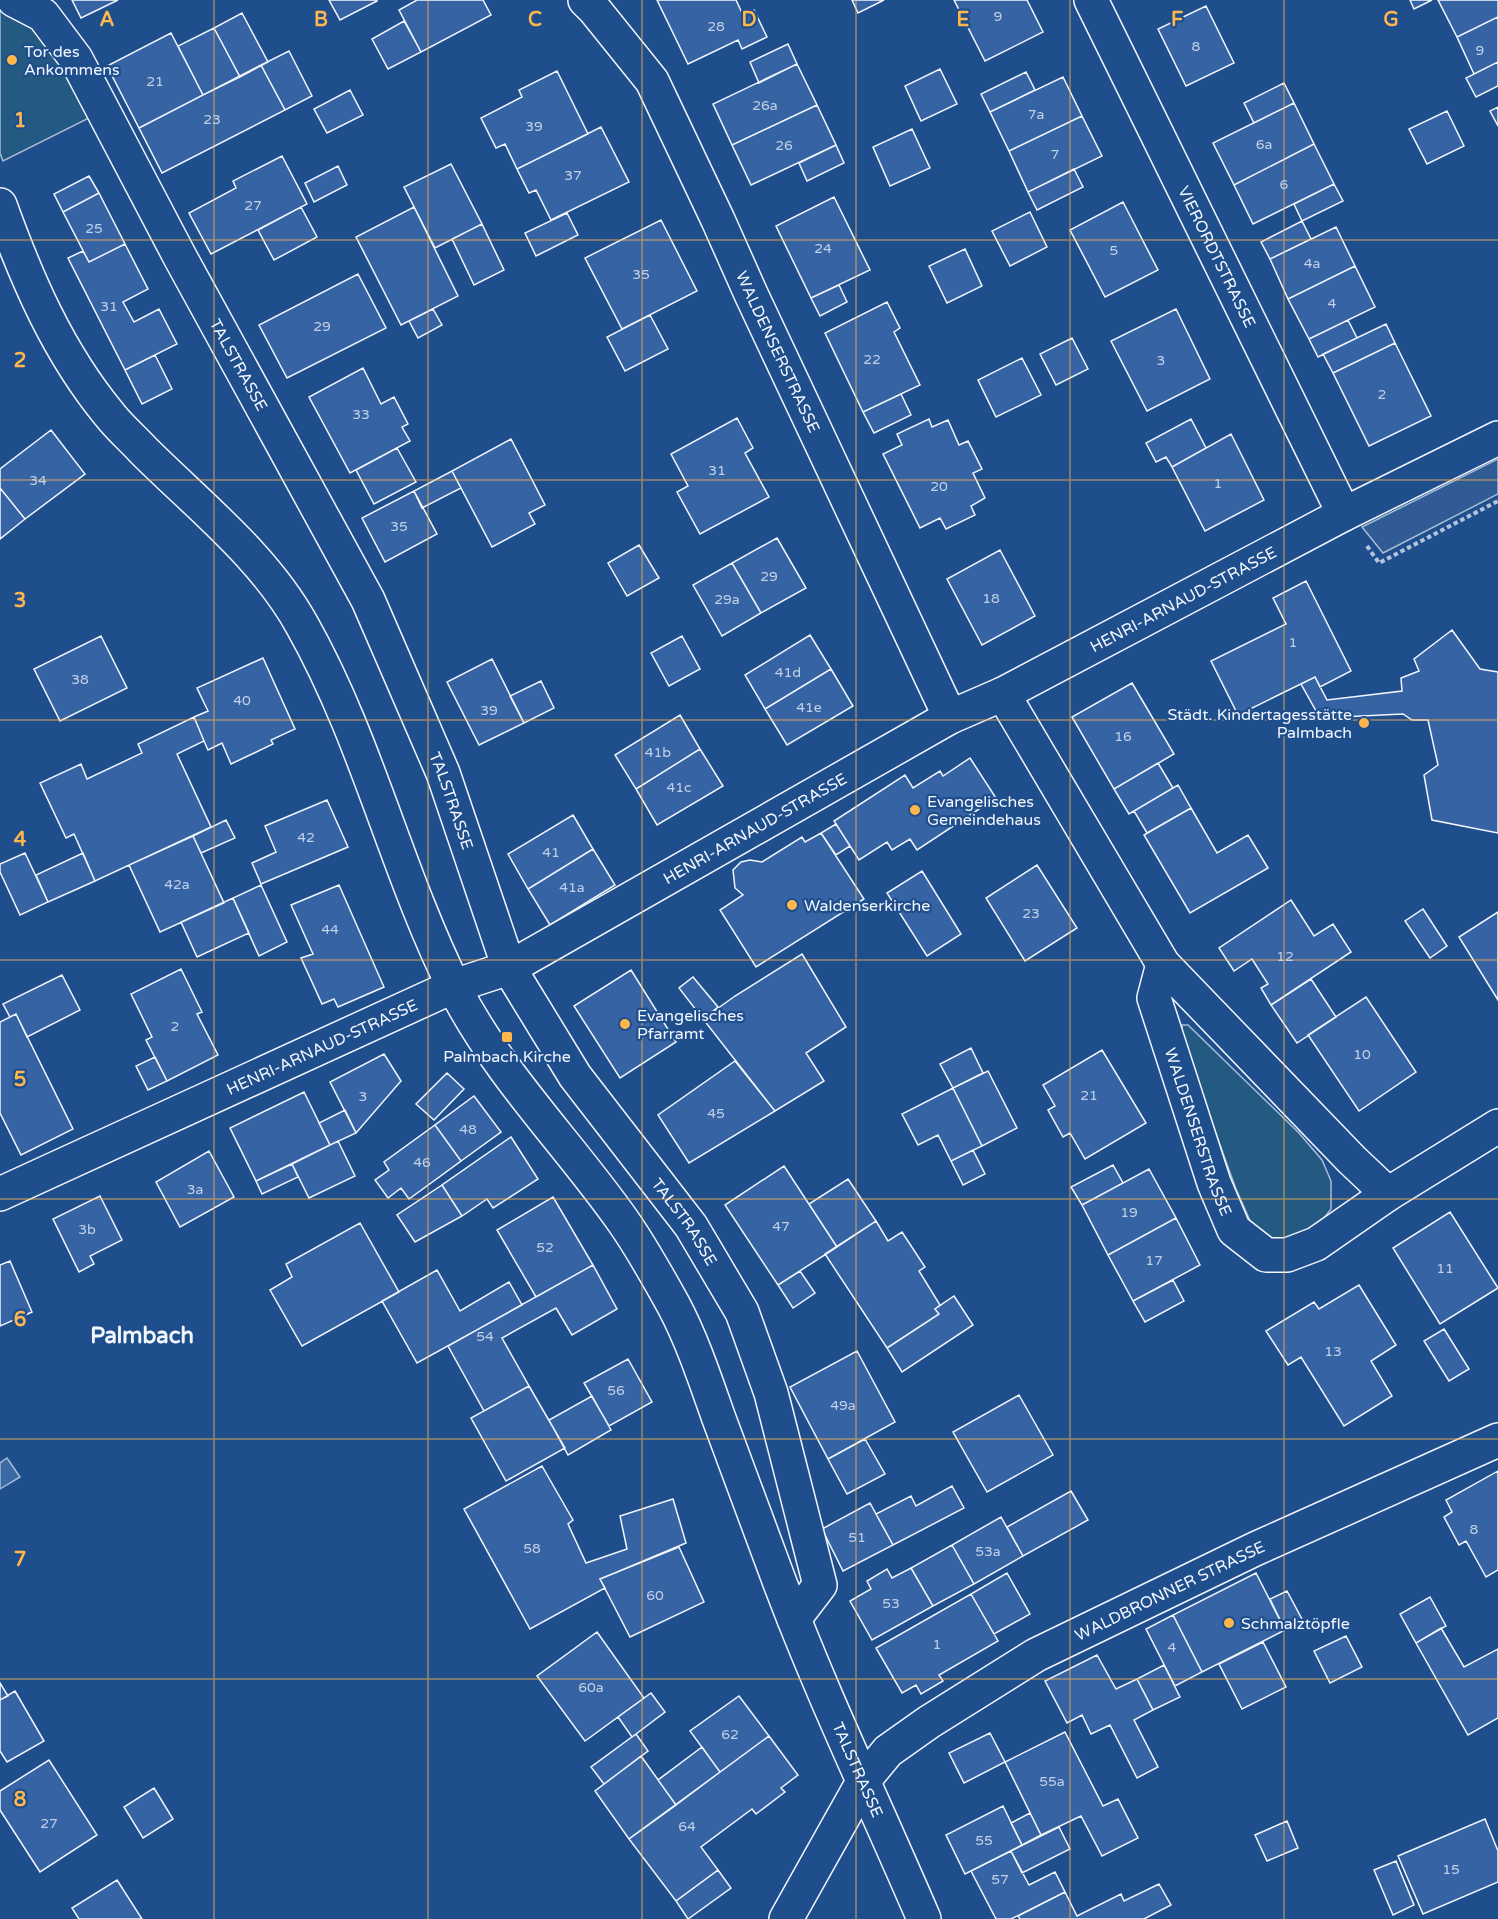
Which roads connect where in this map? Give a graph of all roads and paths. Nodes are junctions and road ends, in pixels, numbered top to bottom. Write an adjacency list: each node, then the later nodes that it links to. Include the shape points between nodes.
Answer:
1 (14, 0): 11 (street, TALSTRASSE, via 43,15 76,59 368,600 443,773)
2 (585, 0): 9 (street, WALDENSERSTRASSE, via 652,81)
3 (1092, 0): 7 (street, VIERORDTSTRASSE)
4 (0, 205): 12 (street, TALSTRASSE, via 42,311 84,381 111,417 238,542 299,619 344,711 419,910)
5 (1498, 438): 7 (street, HENRI-ARNAUD-STRASSE)
6 (1498, 501): 7 (path, via 1379,563)
7 (1344, 514): 8 (street, HENRI-ARNAUD-STRASSE)
8 (1003, 694): 9 (street, HENRI-ARNAUD-STRASSE); 10 (street)
9 (950, 717): 11 (street, HENRI-ARNAUD-STRASSE)
10 (1163, 964): 15 (street); 15 (street, WALDENSERSTRASSE, via 1154,998 1214,1183 1234,1230 1266,1255 1287,1255 1316,1244)
11 (509, 968): 12 (street, HENRI-ARNAUD-STRASSE); 17 (street, TALSTRASSE, via 575,1076 691,1226 742,1312 771,1393 820,1585)
12 (454, 986): 14 (street, HENRI-ARNAUD-STRASSE); 17 (street, TALSTRASSE, via 510,1078 623,1220 673,1304)
13 (1498, 1126): 15 (street, WALDENSERSTRASSE)
14 (0, 1194)
15 (1388, 1194)
16 (1498, 1440): 18 (street, WALDBRONNER STRASSE, via 1036,1655 888,1751)
17 (794, 1619): 18 (street, TALSTRASSE)
18 (864, 1780): 19 (street, WALDBRONNER STRASSE); 20 (street, TALSTRASSE)
19 (786, 1919)
20 (924, 1919)

